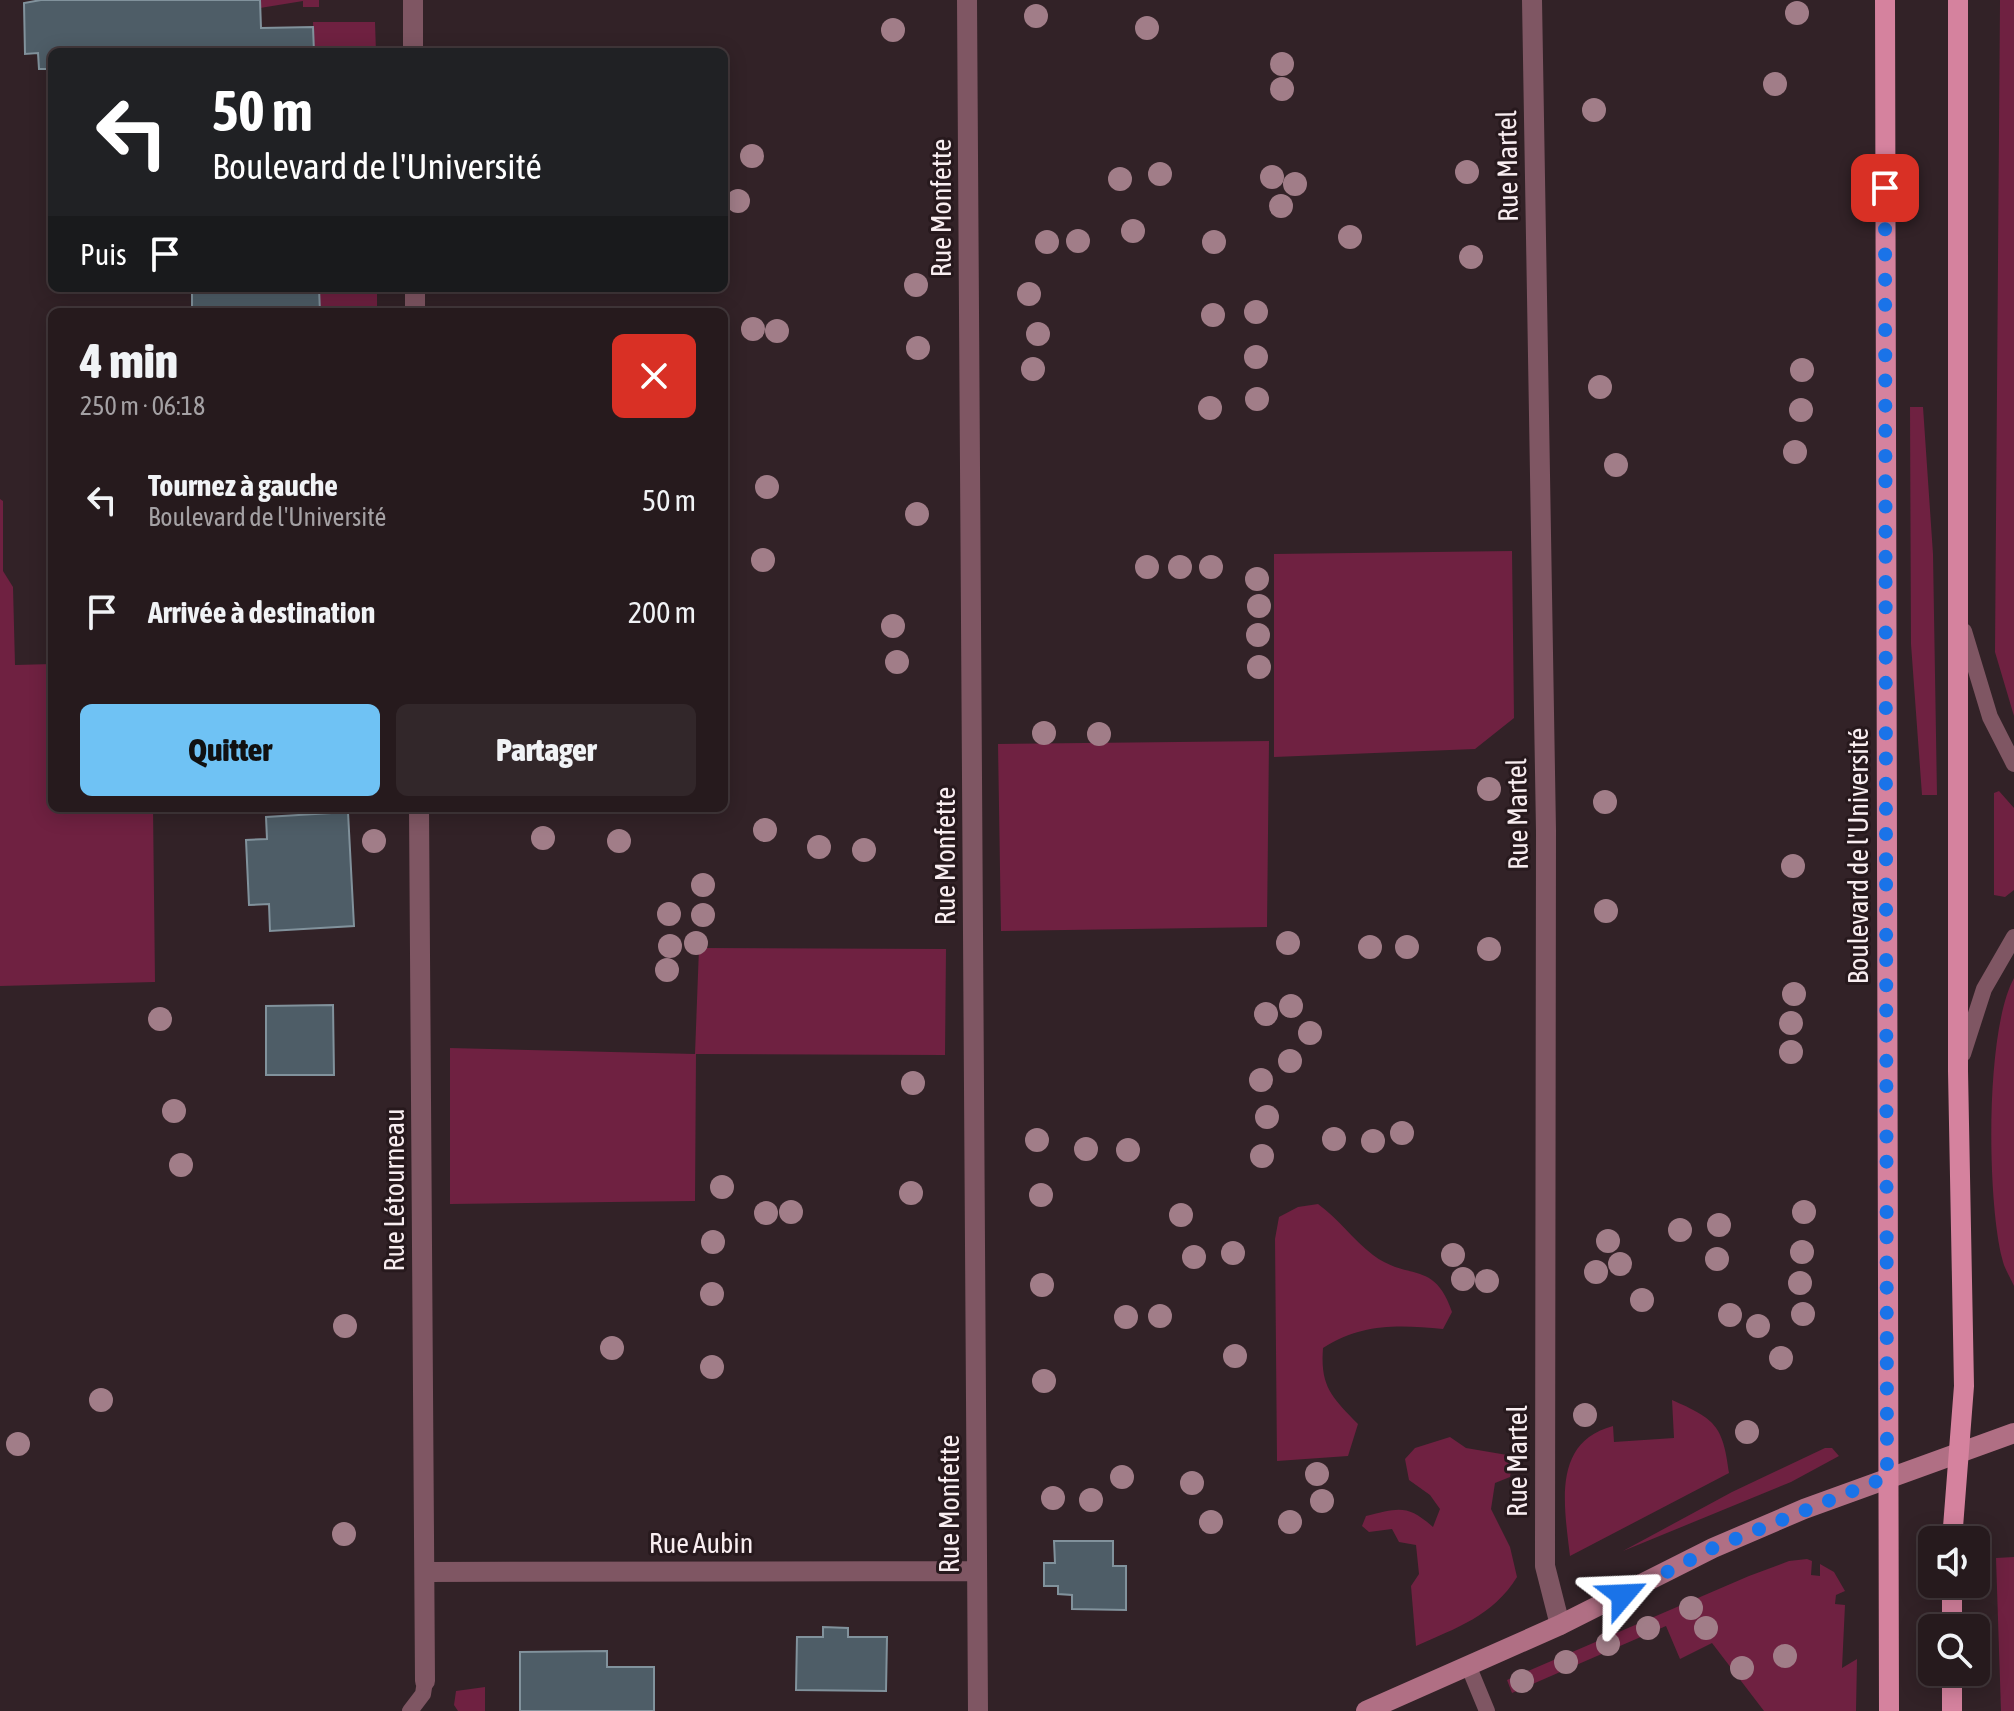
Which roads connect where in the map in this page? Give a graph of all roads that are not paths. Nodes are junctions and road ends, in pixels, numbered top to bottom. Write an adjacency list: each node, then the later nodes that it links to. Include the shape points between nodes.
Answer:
1 (413, 0): 6 (street)
2 (967, 0): 16 (street, Rue Monfette)
3 (1532, 0): 18 (street, Rue Martel, via 1546,831 1545,1543)
4 (1885, 0): 14 (main road, Boulevard de l'Université)
5 (1958, 0): 7 (main road)
6 (413, 48)
7 (1959, 602): 8 (lane, via 1974,673); 11 (main road)
8 (2014, 764)
9 (419, 812): 17 (street, Rue Létourneau)
10 (2014, 937): 11 (lane, via 1984,989)
11 (1958, 1071): 13 (main road, via 1964,1386)
12 (2014, 1433): 13 (street)
13 (1958, 1454): 14 (street); 15 (main road)
14 (1887, 1477): 18 (street, via 1713,1548); 26 (main road, Boulevard de l'Université)
15 (1953, 1526)
16 (977, 1571): 17 (street, Rue Aubin); 23 (street, Rue Monfette)
17 (425, 1572): 20 (street, Rue Létourneau)
18 (1560, 1625): 19 (street)
19 (1468, 1665): 24 (street); 25 (lane)
20 (425, 1681): 22 (lane, via 423,1694)
21 (1952, 1686): 27 (main road)
22 (410, 1711)
23 (978, 1711)
24 (1366, 1711)
25 (1487, 1711)
26 (1889, 1711)
27 (1952, 1711)

